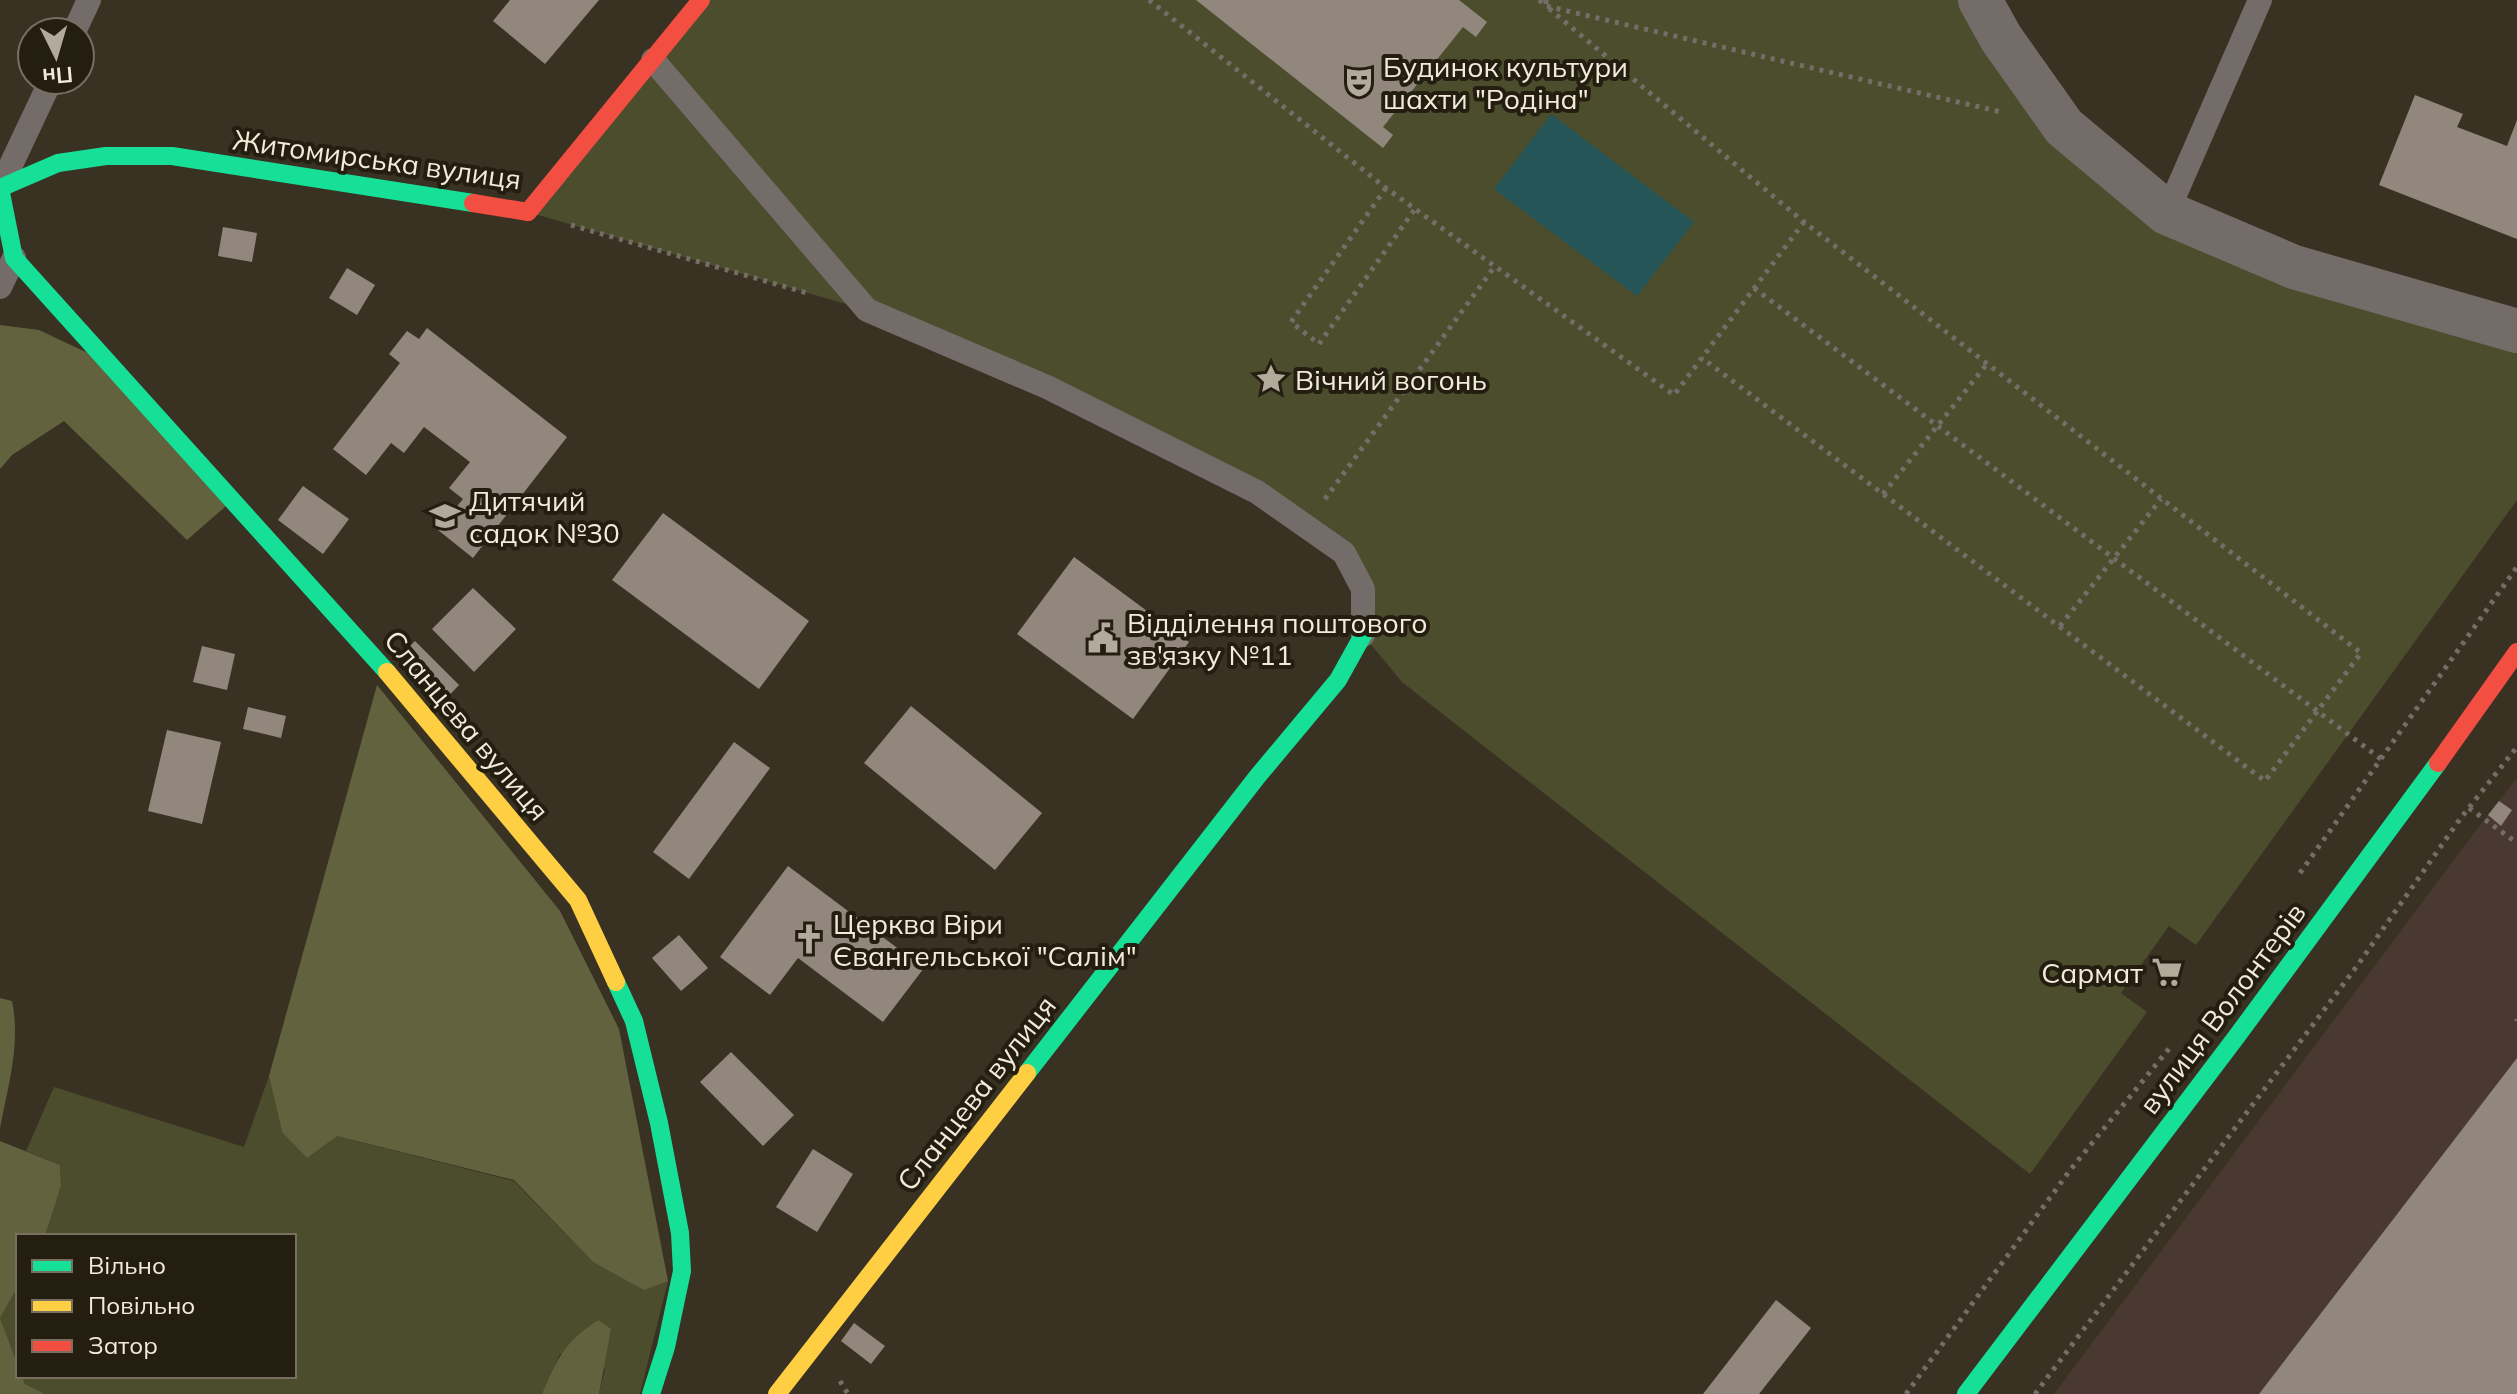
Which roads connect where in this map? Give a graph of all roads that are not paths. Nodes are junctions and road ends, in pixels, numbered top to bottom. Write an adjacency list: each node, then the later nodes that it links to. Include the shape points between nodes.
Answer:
1 (701, 0): 4 (street, Житомирська вулиця)
2 (1980, 0): 7 (street, via 2064,127)
3 (2260, 0): 7 (lane)
4 (653, 60): 6 (street, Житомирська вулиця, via 528,212 172,156 106,156 58,163); 11 (lane, via 867,310 1047,387 1257,492 1344,553 1363,589)
5 (43, 96): 6 (lane)
6 (0, 188): 8 (street)
7 (2167, 213): 10 (street, via 2294,267)
8 (14, 258): 9 (lane); 13 (street, Сланцева вулиця, via 382,665 578,900 634,1021 680,1233 682,1271)
9 (0, 287)
10 (2517, 331)
11 (1363, 635): 14 (street, Сланцева вулиця, via 1338,680)
12 (2517, 652): 15 (street, вулиця Волонтерів, via 2237,1036)
13 (651, 1394)
14 (777, 1394)
15 (1966, 1394)

